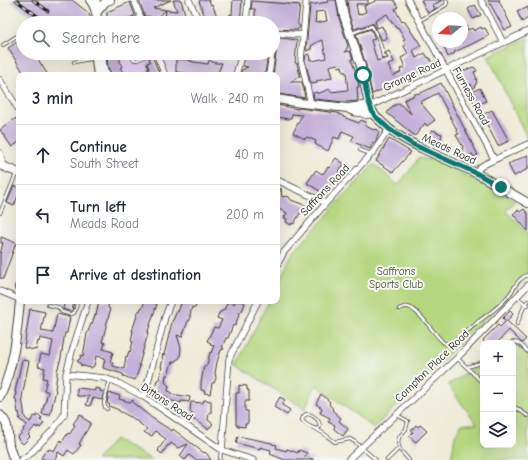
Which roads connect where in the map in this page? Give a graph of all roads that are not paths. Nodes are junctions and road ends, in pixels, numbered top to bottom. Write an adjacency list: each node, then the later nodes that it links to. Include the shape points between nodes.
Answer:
1 (90, 0): 12 (street)
2 (97, 0): 12 (street)
3 (107, 0): 12 (street)
4 (134, 0): 14 (street)
5 (190, 0): 15 (street)
6 (248, 0): 16 (street)
7 (305, 0): 21 (street)
8 (341, 0): 20 (street)
9 (408, 0): 17 (street, Furness Road)
10 (446, 0): 17 (lane, via 446,6)
11 (481, 0): 23 (street)
12 (96, 13): 13 (street)
13 (96, 16)
14 (140, 16)
15 (197, 16)
16 (247, 16)
17 (419, 21): 33 (street, Furness Road)
18 (528, 31): 23 (street, Grange Road)
19 (280, 33): 21 (street)
20 (350, 34): 25 (lane, via 372,26 381,43); 44 (street)
21 (303, 35): 41 (street, via 301,60)
22 (16, 37): 24 (lane)
23 (503, 42): 33 (street, Grange Road)
24 (3, 45)
25 (383, 57)
26 (82, 60): 32 (lane)
27 (98, 60): 34 (street)
28 (100, 60): 35 (street)
29 (158, 60): 36 (street)
30 (240, 60): 37 (street)
31 (271, 60): 38 (street)
32 (74, 62)
33 (446, 70): 44 (street, Grange Road, via 374,104); 50 (street, Furness Road)
34 (98, 72)
35 (105, 72)
36 (164, 72)
37 (237, 72)
38 (269, 72)
39 (0, 80): 42 (street)
40 (280, 100): 41 (street)
41 (311, 104): 43 (street)
42 (16, 105)
43 (348, 108): 44 (street); 44 (street, via 363,113)
44 (372, 110): 45 (street, Meads Road)
45 (389, 129): 49 (street, Saffrons Road); 53 (street, Meads Road, via 412,144)
46 (528, 144): 50 (street)
47 (360, 150): 49 (lane)
48 (0, 153): 51 (street)
49 (372, 154): 56 (street, Saffrons Road)
50 (494, 159): 53 (street, via 479,168)
51 (1, 166): 52 (street)
52 (16, 171)
53 (476, 173): 57 (street, Meads Road)
54 (16, 177): 58 (lane)
55 (280, 181): 56 (street)
56 (326, 203): 59 (street, Saffrons Road)
57 (528, 203)
58 (0, 213)
59 (280, 259)
60 (528, 276): 72 (lane, via 520,279 510,295 493,312 448,344 439,338 416,311 409,307)
61 (528, 285): 63 (street, Compton Place Road)
62 (0, 291): 64 (street)
63 (517, 296): 65 (lane); 76 (street, Compton Place Road)
64 (16, 298)
65 (527, 303): 73 (lane)
66 (20, 304): 82 (street, via 11,366)
67 (77, 304): 71 (lane, via 74,313 69,314 62,312 58,307)
68 (87, 304): 79 (street)
69 (170, 304): 83 (street)
70 (256, 304): 92 (street, via 229,358)
71 (48, 305)
72 (400, 309)
73 (517, 324)
74 (516, 342): 75 (lane)
75 (528, 352)
76 (457, 358): 78 (lane); 86 (street, Compton Place Road)
77 (480, 363): 78 (lane)
78 (467, 367): 81 (lane)
79 (66, 374): 80 (street, Dittons Road); 93 (street, via 64,415)
80 (110, 379): 83 (street, Dittons Road); 85 (lane, via 104,403)
81 (480, 380)
82 (0, 397)
83 (144, 397): 92 (street, Dittons Road)
84 (516, 408): 88 (lane)
85 (107, 409)
86 (397, 414): 90 (street, Compton Place Road); 91 (lane, via 408,421 406,429 399,437)
87 (0, 415): 94 (street, via 8,425 9,445)
88 (528, 416)
89 (316, 429): 89 (lane, via 310,428 302,420 306,414 319,421 320,427); 90 (lane, via 336,442 350,439)
90 (361, 448): 99 (street, Compton Place Road); 100 (lane)
91 (399, 448): 101 (lane); 102 (lane)
92 (222, 450): 97 (lane); 98 (street, Dittons Road)
93 (30, 454): 95 (street); 96 (street)
94 (14, 460)
95 (21, 460)
96 (27, 460)
97 (220, 460)
98 (253, 460)
99 (348, 460)
100 (376, 460)
101 (386, 460)
102 (409, 460)

